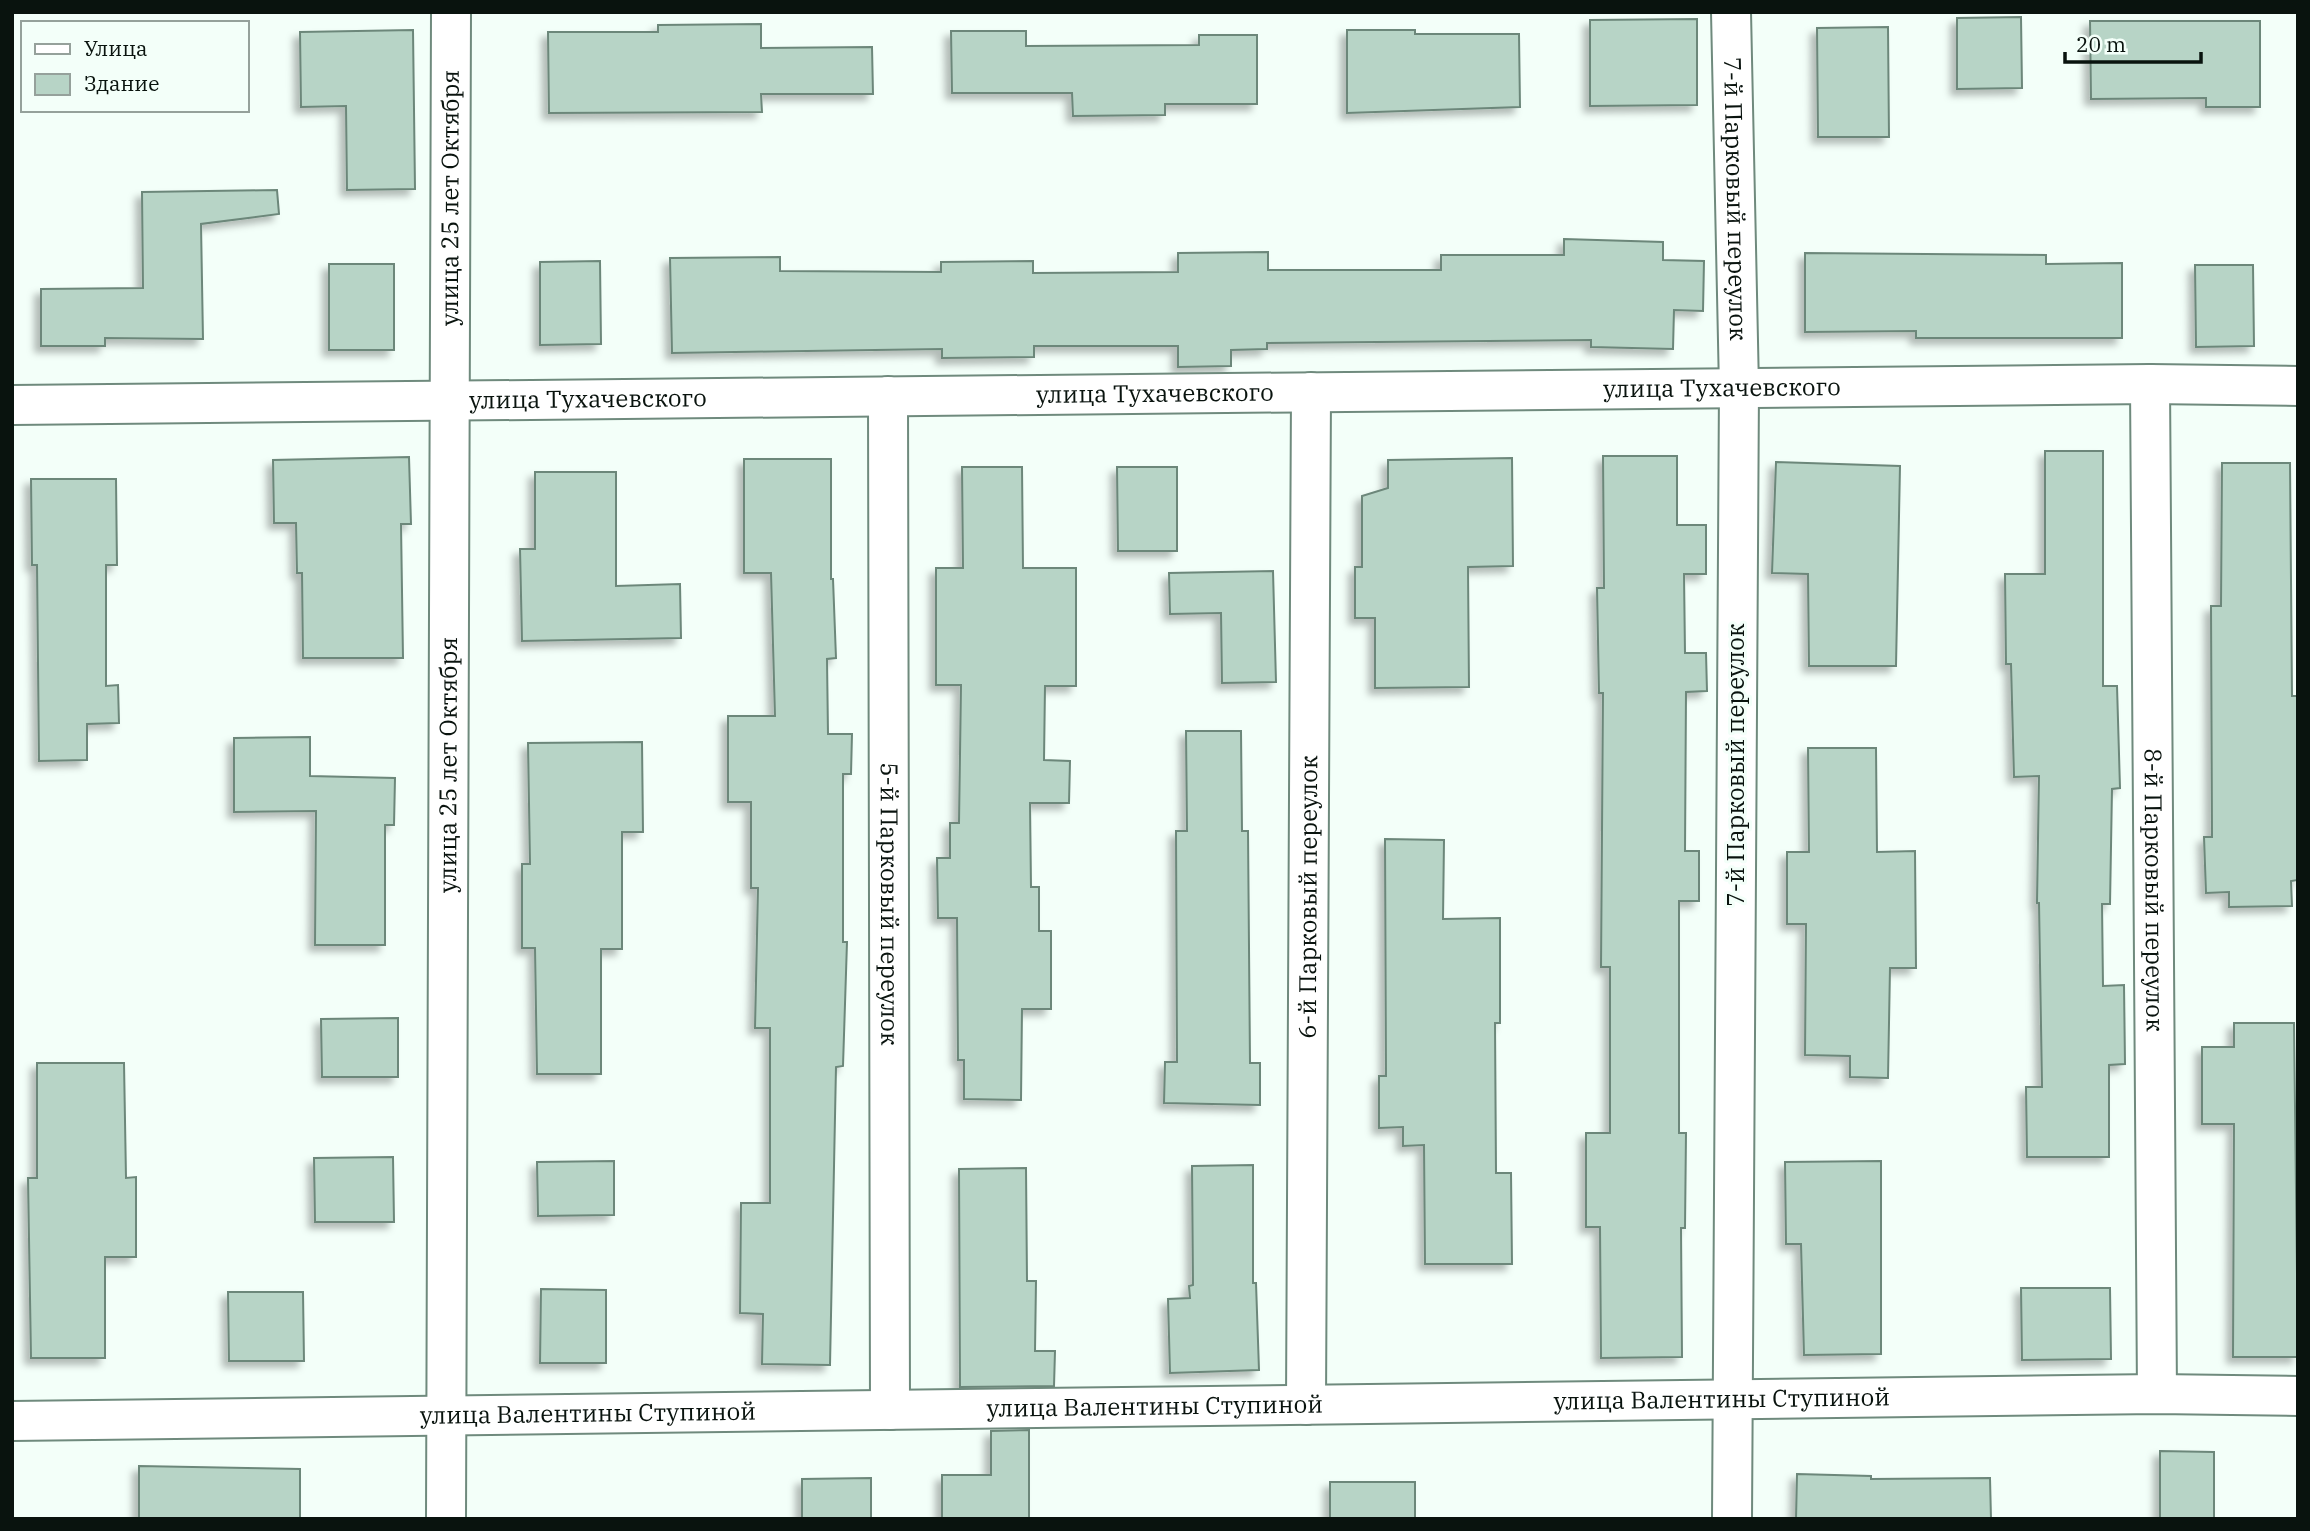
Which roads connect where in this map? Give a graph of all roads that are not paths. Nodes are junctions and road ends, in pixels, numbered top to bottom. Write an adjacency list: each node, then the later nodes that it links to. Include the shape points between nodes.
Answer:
1 (451, 12): 8 (street, улица 25 лет Октября)
2 (1731, 12): 5 (street, 7-й Парковый переулок)
3 (2150, 384): 4 (street, улица Тухачевского); 5 (street, улица Тухачевского); 10 (street, 8-й Парковый переулок)
4 (2298, 386)
5 (1739, 388): 6 (street, улица Тухачевского); 12 (street, 7-й Парковый переулок)
6 (1311, 392): 7 (street, улица Тухачевского); 13 (street, 6-й Парковый переулок)
7 (888, 396): 8 (street, улица Тухачевского); 14 (street, 5-й Парковый переулок)
8 (450, 401): 9 (street, улица Тухачевского); 15 (street, улица 25 лет Октября)
9 (12, 405)
10 (2157, 1394): 11 (street, улица Валентины Ступиной); 12 (street, улица Валентины Ступиной)
11 (2298, 1396)
12 (1733, 1400): 13 (street, улица Валентины Ступиной); 18 (street, 7-й Парковый переулок)
13 (1306, 1405): 14 (street, улица Валентины Ступиной)
14 (890, 1410): 15 (street, улица Валентины Ступиной)
15 (448, 1416): 16 (street, улица Валентины Ступиной); 17 (street, улица 25 лет Октября)
16 (12, 1421)
17 (446, 1519)
18 (1732, 1519)

